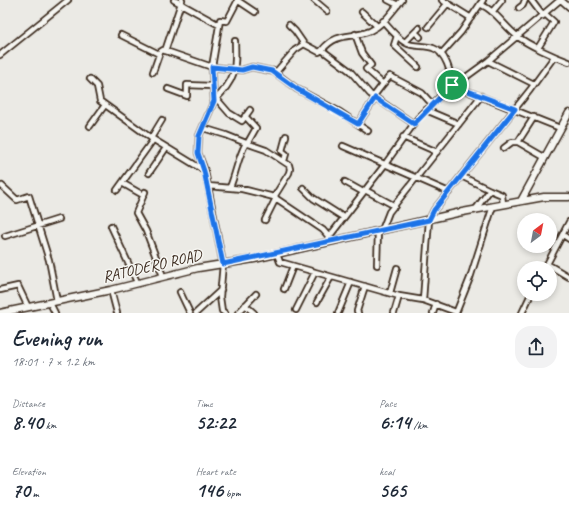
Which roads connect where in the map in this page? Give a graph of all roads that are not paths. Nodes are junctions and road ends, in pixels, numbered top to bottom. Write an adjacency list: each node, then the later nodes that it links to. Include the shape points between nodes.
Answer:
1 (68, 0): 45 (street)
2 (174, 0): 13 (street)
3 (238, 0): 20 (street); 26 (street, via 228,22 220,20)
4 (314, 0): 19 (street)
5 (388, 0): 16 (street)
6 (402, 0): 16 (street)
7 (442, 0): 14 (street)
8 (483, 0): 15 (street)
9 (502, 0): 22 (street)
10 (525, 0): 18 (street)
11 (531, 0): 23 (street)
12 (560, 0): 17 (street); 23 (street)
13 (181, 2): 26 (street); 42 (street)
14 (448, 3): 24 (street); 29 (street)
15 (480, 4): 22 (street); 24 (street)
16 (398, 5): 25 (street)
17 (569, 7)
18 (519, 8)
19 (327, 11)
20 (255, 12)
21 (362, 12): 28 (street)
22 (492, 12): 35 (street)
23 (544, 15): 35 (street); 40 (street, via 554,22)
24 (471, 18): 44 (street)
25 (383, 22): 28 (street); 34 (street)
26 (219, 25): 49 (street)
27 (289, 25): 39 (street)
28 (378, 26): 32 (street, via 371,31)
29 (428, 27)
30 (420, 28): 31 (street)
31 (415, 32): 36 (street); 38 (street)
32 (355, 34): 41 (street, via 334,39); 55 (street, via 362,53 371,65 366,69)
33 (120, 35): 43 (street)
34 (397, 36): 38 (street); 50 (street, via 394,45)
35 (516, 36): 40 (street); 47 (street)
36 (420, 38)
37 (236, 41): 51 (street)
38 (405, 42): 44 (street, via 432,48)
39 (304, 44): 41 (street, via 319,52); 52 (street, via 295,50 276,72)
40 (538, 48): 46 (street)
41 (322, 50): 61 (street, via 350,71)
42 (165, 51): 43 (street); 49 (street)
43 (159, 54): 53 (street)
44 (441, 54): 57 (street)
45 (0, 55)
46 (554, 57): 48 (street); 56 (street)
47 (488, 61): 56 (street); 57 (street)
48 (569, 62)
49 (212, 67): 51 (street); 58 (street)
50 (418, 67)
51 (236, 69): 52 (street, via 252,67); 62 (street, via 227,86)
52 (272, 71): 72 (street, via 297,89)
53 (153, 72)
54 (90, 79): 64 (street, via 97,86 100,101)
55 (383, 84): 61 (street); 63 (street, via 390,76 422,93)
56 (534, 84): 65 (street)
57 (454, 85): 60 (street); 63 (street)
58 (212, 86): 59 (street, via 187,85 187,96); 62 (street)
59 (168, 90)
60 (481, 96): 65 (street); 74 (street)
61 (374, 98): 72 (street); 73 (street)
62 (215, 100): 69 (street, via 240,120 242,121); 76 (street)
63 (432, 104): 67 (street)
64 (105, 105): 75 (street); 81 (street)
65 (515, 109): 70 (street); 93 (street)
66 (250, 110): 69 (street)
67 (426, 110): 73 (street); 74 (street)
68 (569, 112): 77 (main road)
69 (245, 116): 83 (street, via 256,128)
70 (534, 116): 77 (street); 82 (street)
71 (162, 120): 81 (street)
72 (358, 124): 78 (street)
73 (414, 124): 80 (street)
74 (460, 124): 87 (street)
75 (90, 126)
76 (203, 128): 83 (street, via 226,134); 91 (street, via 199,136 198,153)
77 (560, 128): 88 (main road)
78 (368, 131)
79 (286, 136): 89 (street, via 282,151 286,154)
80 (403, 138): 87 (street); 90 (street)
81 (152, 139): 85 (street); 96 (street)
82 (518, 142): 86 (street, via 512,142); 88 (street)
83 (246, 144): 89 (street, via 266,150); 99 (street)
84 (344, 146): 90 (street)
85 (166, 148): 91 (street); 92 (street)
86 (504, 148)
87 (437, 152): 94 (street)
88 (544, 157): 107 (main road)
89 (284, 161): 106 (street, via 290,169)
90 (385, 164): 94 (street); 103 (street)
91 (204, 171): 98 (street)
92 (149, 173)
93 (462, 176): 102 (street); 104 (street)
94 (417, 178): 104 (street); 109 (street)
95 (345, 182): 103 (street)
96 (122, 183): 101 (street); 132 (street, via 144,193 136,213 146,231)
97 (2, 186): 117 (street, via 17,200 29,196)
98 (208, 186): 99 (street); 126 (street)
99 (230, 187): 106 (street)
100 (303, 188): 112 (street)
101 (117, 190)
102 (490, 190): 108 (street, via 502,195); 111 (street)
103 (364, 191): 109 (street); 112 (street)
104 (449, 192): 115 (street)
105 (569, 197): 107 (main road, RATODERO ROAD, via 544,197)
106 (275, 198): 114 (street); 122 (street, via 323,230)
107 (521, 201): 108 (main road, RATODERO ROAD)
108 (503, 204): 110 (main road, RATODERO ROAD)
109 (395, 206): 119 (street)
110 (493, 206): 111 (main road, RATODERO ROAD); 155 (street, via 470,278)
111 (475, 210): 115 (main road, RATODERO ROAD)
112 (343, 218): 122 (street)
113 (59, 219): 117 (street)
114 (265, 220)
115 (429, 220): 119 (main road, RATODERO ROAD); 146 (street)
116 (569, 222): 120 (street)
117 (39, 226): 121 (street); 147 (street)
118 (111, 226): 135 (street)
119 (380, 230): 122 (main road, RATODERO ROAD); 127 (street)
120 (562, 235): 123 (street); 125 (street)
121 (4, 236)
122 (330, 239): 124 (main road, RATODERO ROAD)
123 (569, 239)
124 (276, 254): 126 (main road, RATODERO ROAD); 128 (street, via 280,262)
125 (549, 261)
126 (223, 264): 132 (main road, RATODERO ROAD); 141 (street)
127 (377, 265)
128 (293, 266): 131 (street); 138 (street)
129 (397, 268): 143 (street)
130 (557, 271): 134 (street)
131 (315, 272): 133 (street); 154 (street)
132 (163, 276): 135 (main road, RATODERO ROAD)
133 (331, 276): 136 (street); 149 (street)
134 (569, 277)
135 (137, 282): 140 (main road, RATODERO ROAD)
136 (351, 282): 137 (street); 164 (street)
137 (365, 286): 143 (street); 165 (street)
138 (284, 289)
139 (0, 290): 153 (street, via 18,286)
140 (111, 290): 147 (main road, RATODERO ROAD); 158 (street)
141 (221, 290): 160 (street); 161 (street, via 221,306)
142 (180, 292): 159 (street)
143 (390, 293): 145 (street)
144 (256, 294): 152 (street)
145 (399, 296): 146 (street); 166 (street)
146 (423, 300): 151 (street)
147 (57, 301): 150 (main road, RATODERO ROAD)
148 (528, 301): 168 (street)
149 (317, 302)
150 (50, 303): 153 (main road, RATODERO ROAD); 157 (street)
151 (436, 304): 155 (street); 167 (street)
152 (245, 305): 162 (street); 163 (street)
153 (28, 306): 156 (main road, RATODERO ROAD)
154 (296, 310)
155 (456, 312)
156 (0, 313)
157 (55, 313)
158 (117, 313)
159 (190, 313)
160 (196, 313)
161 (225, 313)
162 (238, 313)
163 (254, 313)
164 (339, 313)
165 (358, 313)
166 (394, 313)
167 (433, 313)
168 (522, 313)

